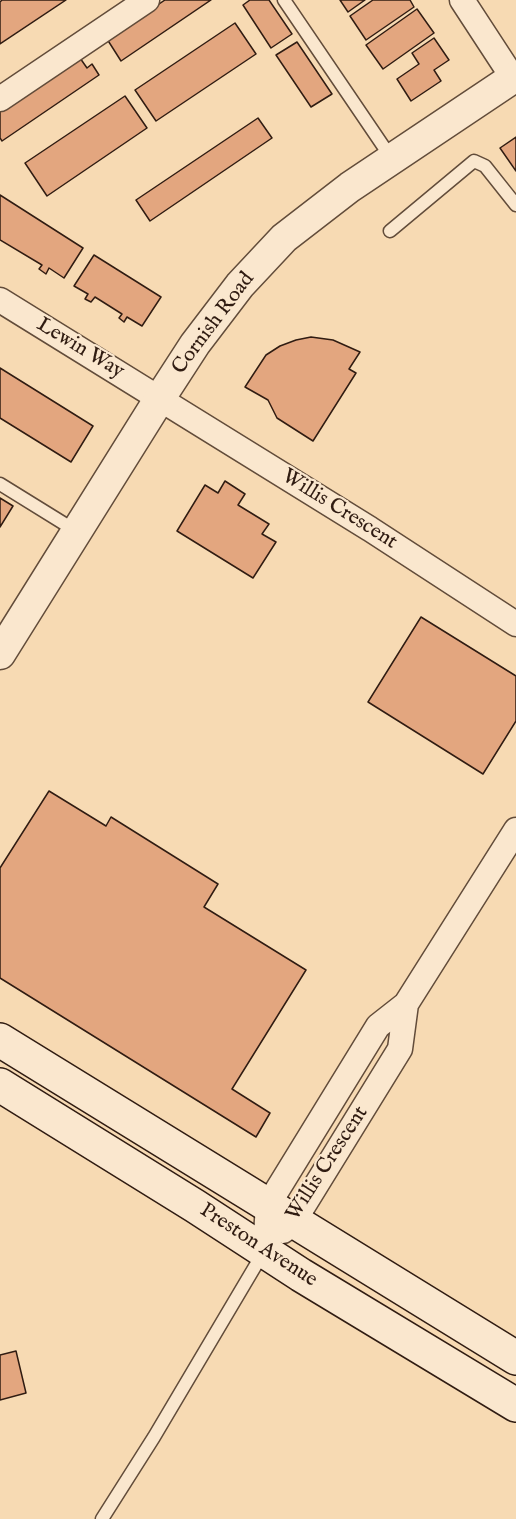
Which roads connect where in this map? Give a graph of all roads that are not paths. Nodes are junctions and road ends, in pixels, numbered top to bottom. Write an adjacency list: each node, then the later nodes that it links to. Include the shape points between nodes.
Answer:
1 (147, 0): 5 (street)
2 (284, 0): 6 (lane)
3 (462, 0): 4 (street)
4 (515, 77): 6 (street, Cornish Road)
5 (0, 99)
6 (392, 159): 10 (street, Cornish Road, via 284,238 240,285)
7 (516, 205): 8 (lane, via 485,166 474,161)
8 (390, 231)
9 (0, 300): 10 (street, Lewin Way)
10 (160, 398): 12 (street, Cornish Road); 13 (street, Willis Crescent)
11 (0, 484): 12 (lane)
12 (77, 531): 14 (street, Cornish Road)
13 (516, 624)
14 (0, 654)
15 (516, 830): 18 (street, Willis Crescent, via 406,1004 400,1049)
16 (0, 1040): 18 (main road, Preston Avenue)
17 (0, 1085): 19 (main road, Preston Avenue)
18 (281, 1213): 19 (street, Willis Crescent); 20 (main road, Preston Avenue)
19 (265, 1250): 21 (main road, Preston Avenue); 22 (lane)
20 (516, 1358)
21 (516, 1405)
22 (102, 1519)

